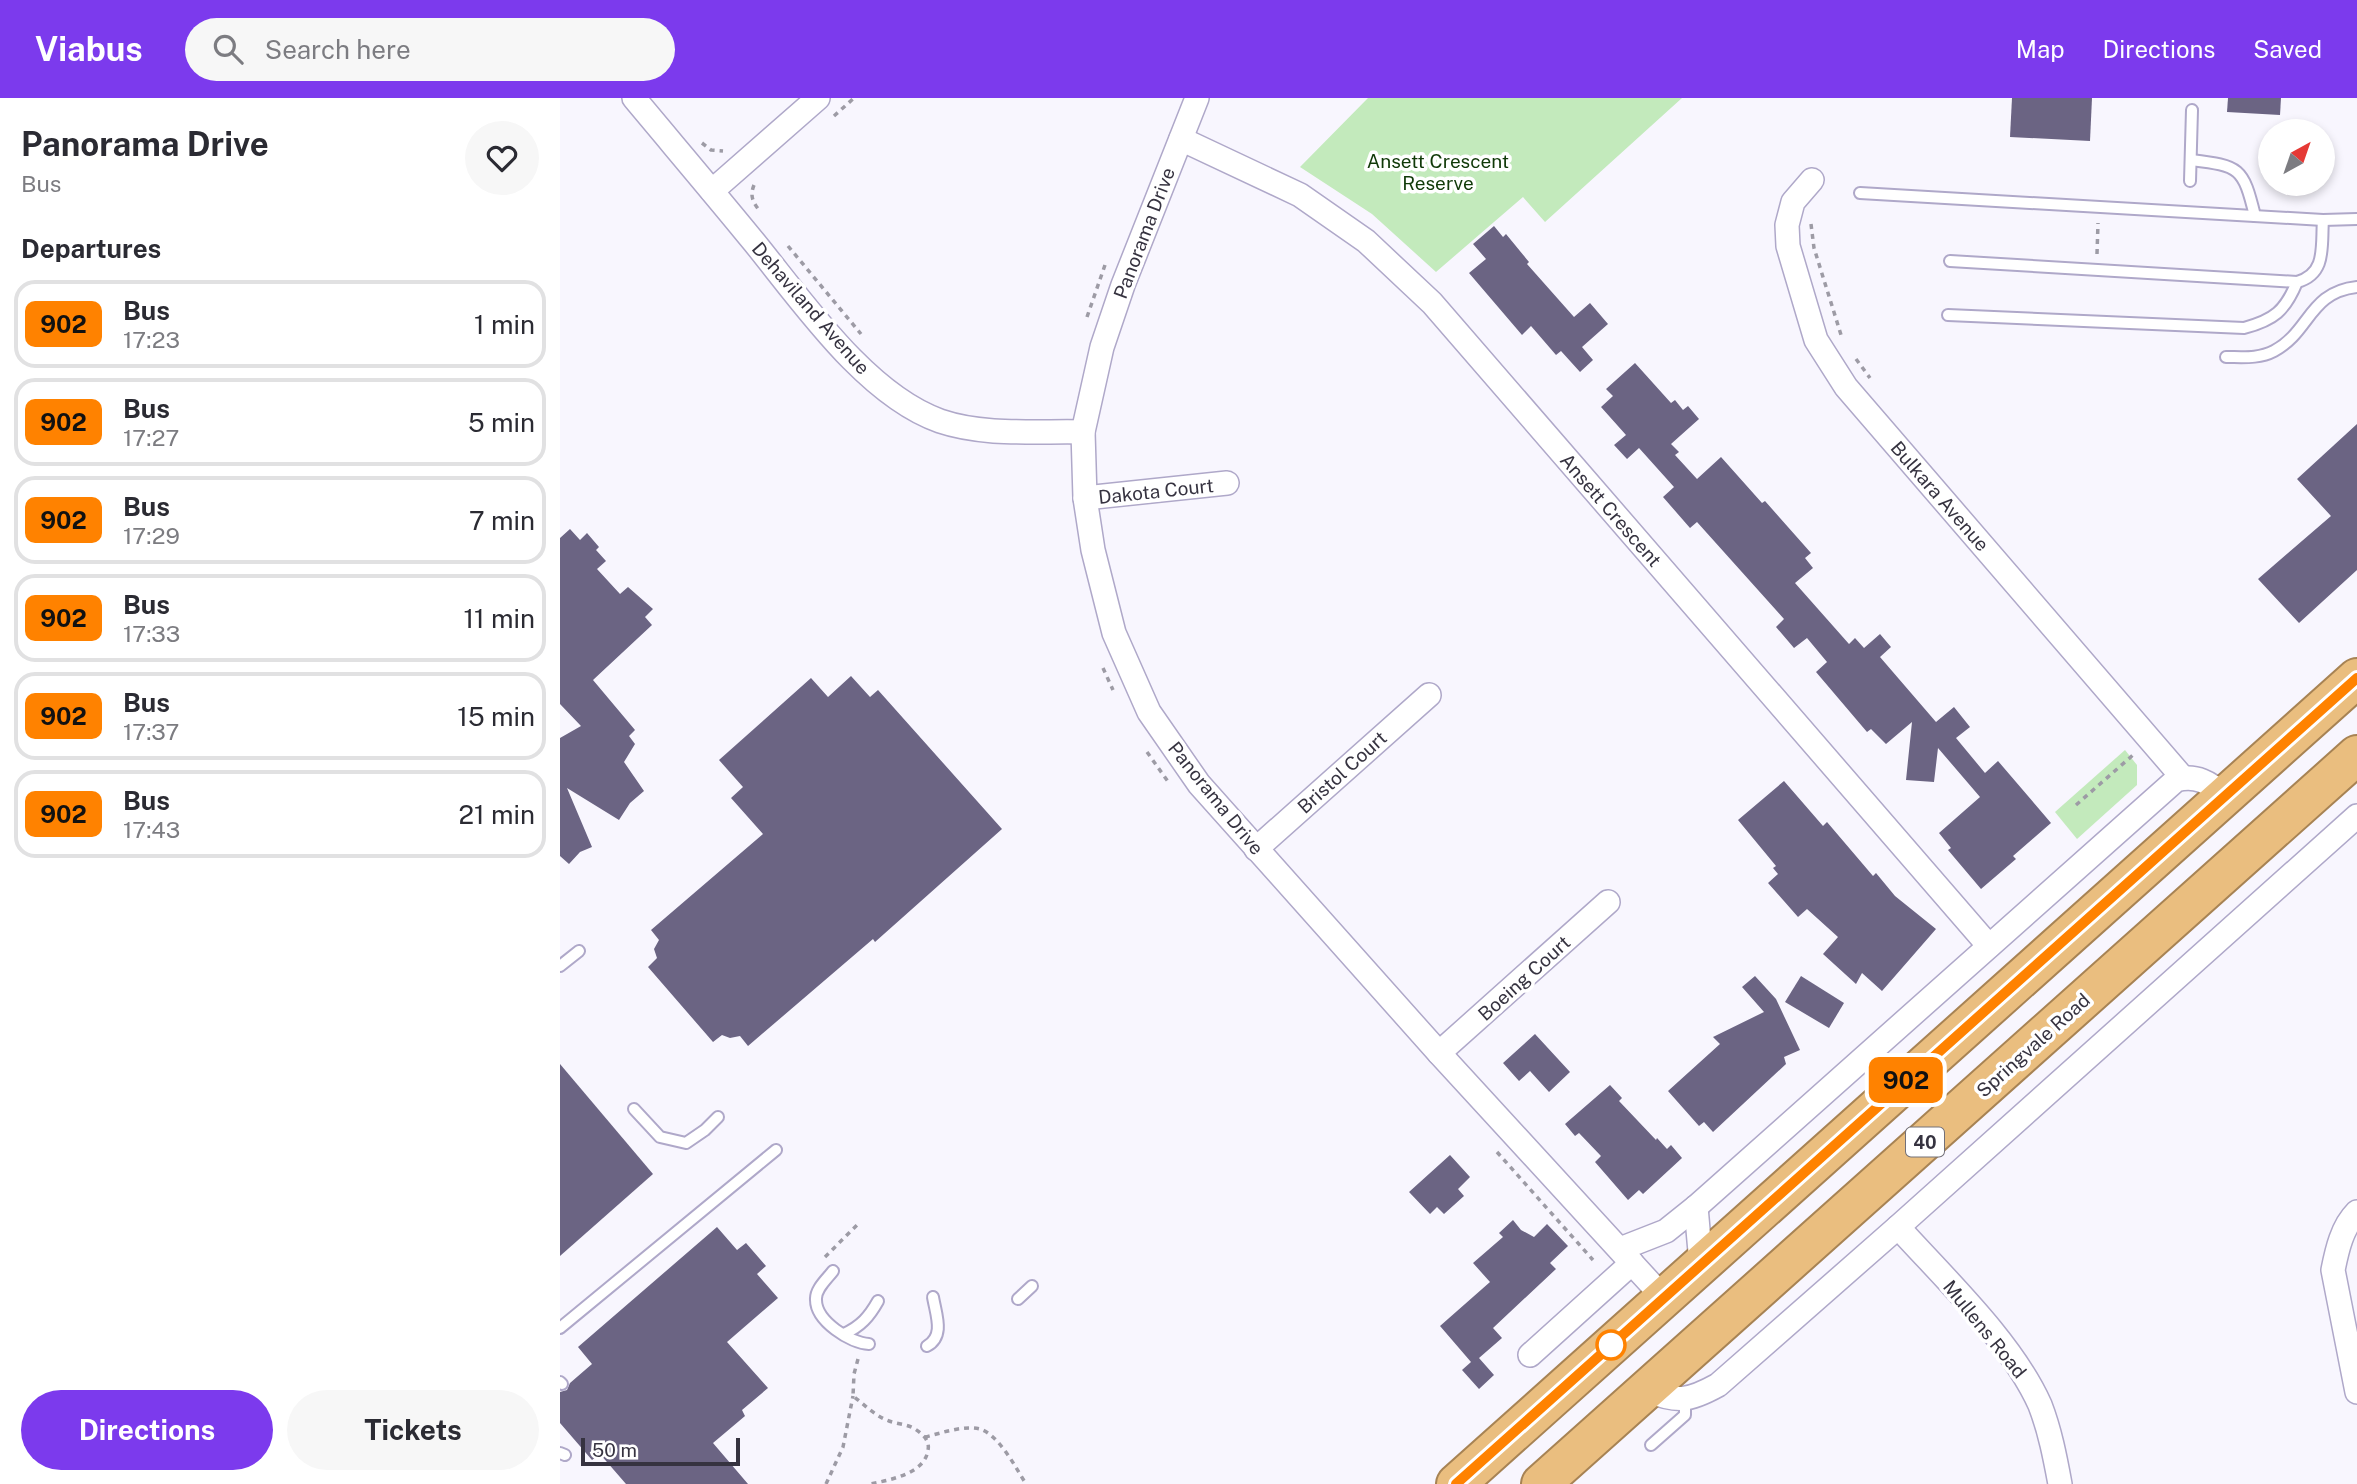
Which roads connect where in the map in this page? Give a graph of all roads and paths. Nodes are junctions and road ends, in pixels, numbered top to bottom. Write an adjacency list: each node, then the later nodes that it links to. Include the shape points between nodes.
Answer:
1 (634, 98): 14 (street, Dehaviland Avenue)
2 (818, 98): 14 (street)
3 (854, 98): 6 (path)
4 (1197, 98): 7 (street, Panorama Drive)
5 (2192, 110): 10 (lane)
6 (832, 117)
7 (1181, 139): 33 (street, Panorama Drive, via 1102,347); 46 (street, Ansett Crescent, via 1300,195 1366,241 1432,303)
8 (702, 143): 9 (path)
9 (719, 152)
10 (2191, 160): 12 (lane); 18 (lane, via 2226,164 2238,172 2249,190)
11 (1812, 180): 40 (street, Bulkara Avenue, via 1793,202 1787,246 1816,340 1829,362)
12 (2190, 181)
13 (755, 184): 17 (path, via 753,202)
14 (712, 191): 33 (street, Dehaviland Avenue, via 853,360 906,405 940,421 976,429)
15 (1860, 193): 16 (lane)
16 (2098, 208): 18 (lane); 24 (path)
17 (761, 213)
18 (2255, 216): 19 (lane)
19 (2323, 219): 20 (lane); 25 (lane, via 2319,267 2310,279)
20 (2357, 219)
21 (1811, 222): 29 (path, via 1814,248)
22 (785, 243): 28 (path)
23 (1950, 261): 24 (lane)
24 (2097, 270): 25 (lane)
25 (2297, 282): 27 (lane, via 2283,310 2266,323 2245,328)
26 (2357, 287): 31 (lane, via 2326,297 2274,351 2257,357)
27 (1948, 315)
28 (864, 338)
29 (1843, 339)
30 (1850, 350): 32 (path)
31 (2226, 357)
32 (1874, 383)
33 (1083, 432): 35 (street, Panorama Drive)
34 (1227, 483): 35 (street, Dakota Court)
35 (1085, 498): 44 (street, Panorama Drive, via 1114,633 1149,712 1199,784)
36 (2357, 678): 41 (highway)
37 (1429, 695): 44 (street, Bristol Court)
38 (2133, 755): 42 (path)
39 (2357, 755): 71 (highway, Springvale Road / 40)
40 (2183, 778): 41 (street, via 2202,779); 46 (street, via 2169,785)
41 (2225, 796): 59 (highway)
42 (2076, 805)
43 (2357, 816): 56 (street)
44 (1256, 849): 49 (street, Panorama Drive)
45 (1608, 902): 49 (street, Boeing Court)
46 (1989, 946): 53 (street)
47 (579, 951): 48 (lane)
48 (560, 966)
49 (1439, 1053): 57 (street, Panorama Drive)
50 (634, 1109): 51 (lane, via 660,1137 686,1143)
51 (718, 1117)
52 (776, 1150): 66 (lane)
53 (1696, 1207): 57 (street, via 1661,1234 1638,1240); 59 (street)
54 (2357, 1212): 72 (street, via 2343,1233 2333,1270)
55 (858, 1224): 58 (path)
56 (1898, 1227): 74 (street, via 1718,1385); 82 (street, Mullens Road, via 2026,1378 2051,1438)
57 (1626, 1256): 63 (street, Panorama Drive); 70 (street)
58 (822, 1260)
59 (1701, 1263): 63 (highway)
60 (833, 1271): 67 (lane, via 819,1287 816,1300 821,1317)
61 (1032, 1286): 64 (lane)
62 (933, 1297): 69 (lane, via 939,1330 934,1342)
63 (1664, 1297): 80 (highway)
64 (1018, 1299)
65 (878, 1301): 67 (lane, via 869,1317)
66 (560, 1328)
67 (844, 1334): 68 (lane)
68 (866, 1344): 73 (path, via 854,1374)
69 (926, 1346)
70 (1530, 1355)
71 (1646, 1390): 74 (street, via 1668,1399); 81 (highway, Springvale Road / 40)
72 (2357, 1392)
73 (853, 1396): 75 (path, via 875,1415 914,1428); 77 (path, via 843,1447)
74 (1685, 1399): 76 (lane, via 1685,1415)
75 (925, 1437): 78 (path, via 928,1457 920,1465); 79 (path, via 980,1429 994,1437)
76 (1651, 1445)
77 (826, 1484)
78 (870, 1484)
79 (1026, 1484)
80 (1456, 1484)
81 (1541, 1484)
82 (2060, 1484)

